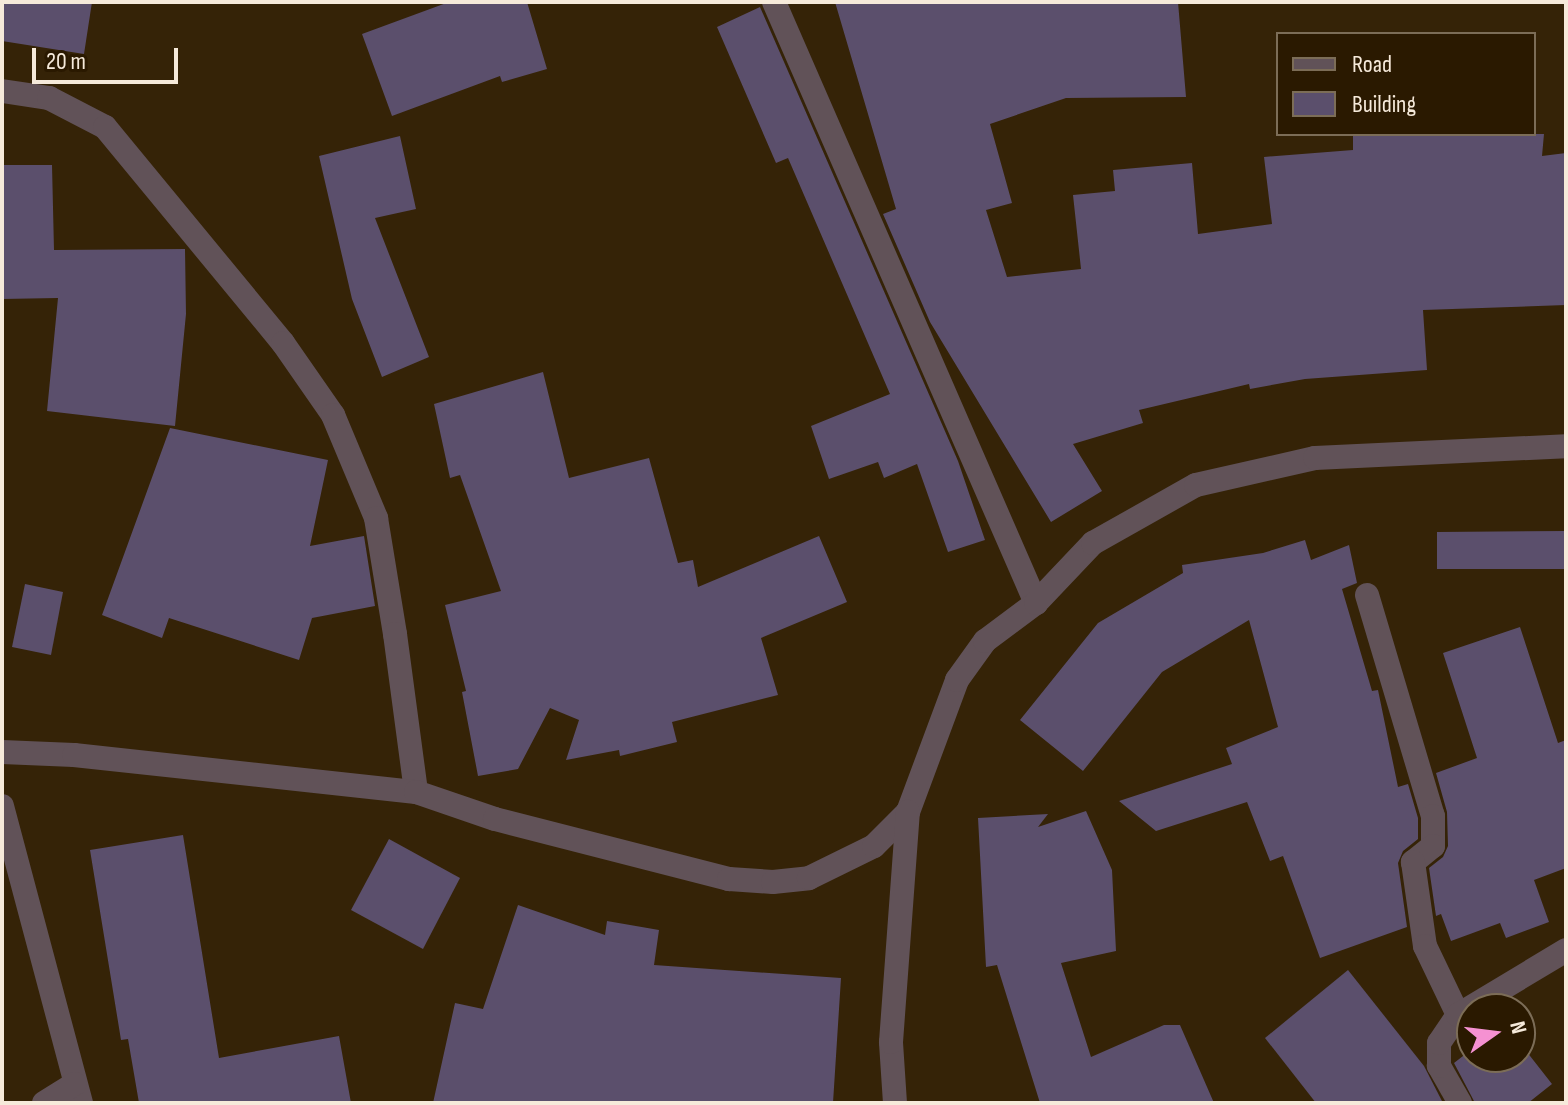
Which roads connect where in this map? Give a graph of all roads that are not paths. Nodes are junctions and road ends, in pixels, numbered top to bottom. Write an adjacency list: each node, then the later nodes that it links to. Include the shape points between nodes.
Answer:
1 (774, 2): 5 (street)
2 (2, 91): 7 (street, via 49,98 105,127 283,343 333,415 376,518)
3 (1566, 446): 5 (street, via 1315,458 1196,485 1093,543)
4 (1367, 595): 12 (street, via 1433,816 1433,846 1413,862 1425,946)
5 (1036, 603): 9 (street, via 985,641 957,680)
6 (2, 752): 7 (street)
7 (416, 792): 9 (street, via 495,819 729,879 773,882 809,878 843,863 874,846)
8 (2, 806): 14 (street)
9 (908, 812): 16 (street, via 891,1042)
10 (1566, 950): 11 (street)
11 (1495, 993)
12 (1456, 1011)
13 (1456, 1018): 17 (street, via 1439,1043 1439,1066)
14 (78, 1093): 15 (street)
15 (44, 1103)
16 (895, 1103)
17 (1460, 1103)

